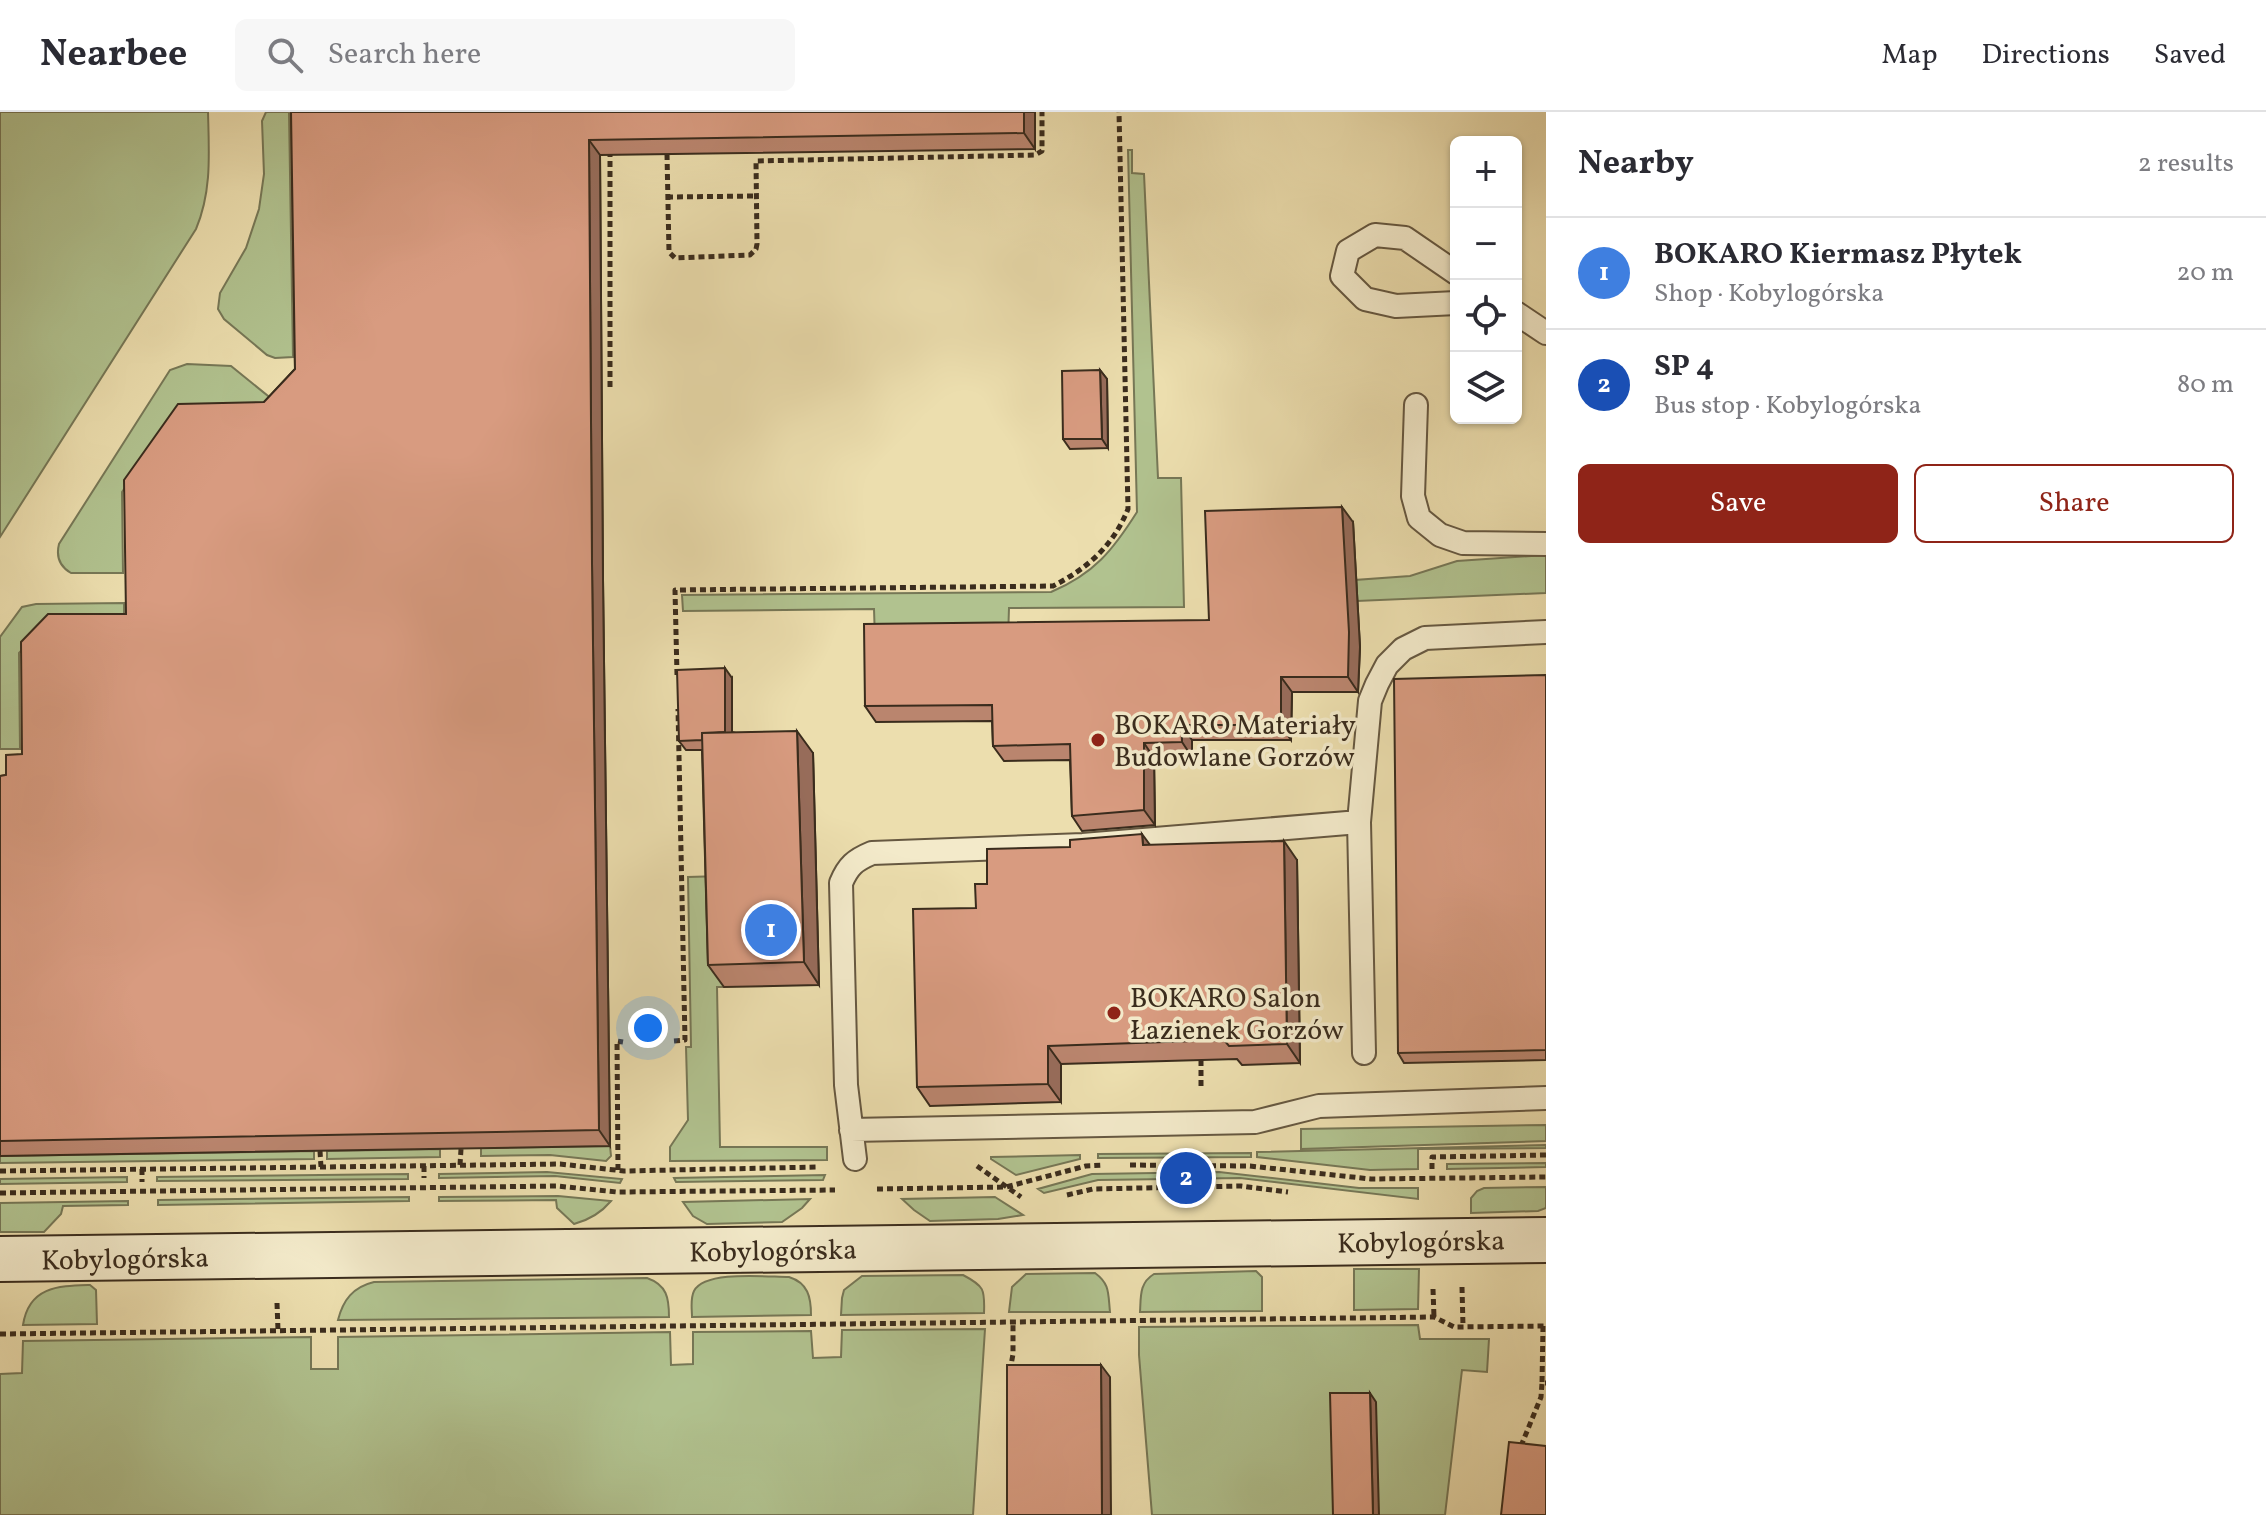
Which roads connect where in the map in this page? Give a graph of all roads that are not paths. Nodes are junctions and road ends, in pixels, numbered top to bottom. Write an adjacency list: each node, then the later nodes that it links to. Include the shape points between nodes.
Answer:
1 (1450, 269): 2 (lane, via 1405,238 1375,235 1348,251 1342,276 1365,299 1396,306)
2 (1450, 303)
3 (1522, 317): 4 (lane)
4 (1546, 333)
5 (1416, 405): 6 (lane, via 1413,496 1419,518 1440,535 1463,543)
6 (1546, 544)
7 (1546, 632): 8 (lane, via 1425,638 1387,665 1370,701)
8 (1359, 822): 9 (lane); 11 (lane, via 1083,845 872,853 858,859 841,883)
9 (1364, 1053)
10 (1546, 1098): 11 (lane, via 1319,1106 1255,1122)
11 (851, 1130): 12 (lane)
12 (855, 1159)
13 (1546, 1240): 14 (street, Kobylogórska)
14 (0, 1259)

